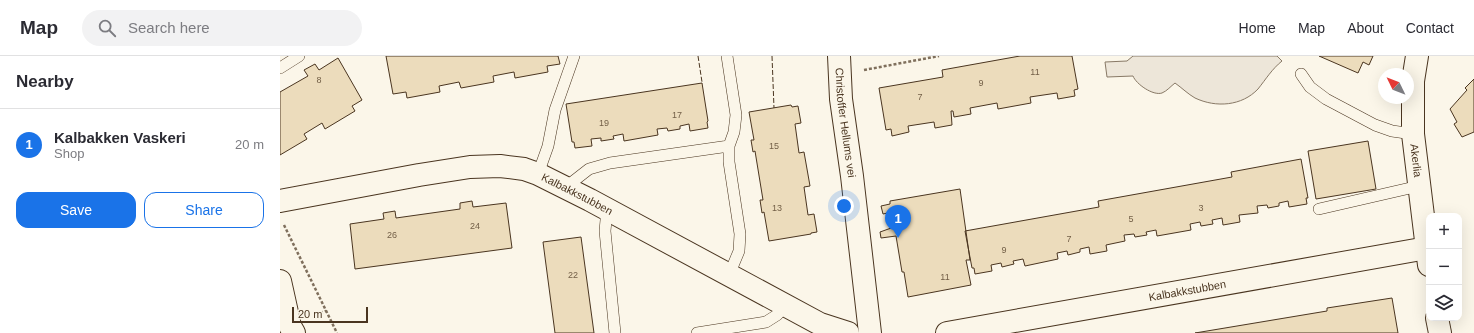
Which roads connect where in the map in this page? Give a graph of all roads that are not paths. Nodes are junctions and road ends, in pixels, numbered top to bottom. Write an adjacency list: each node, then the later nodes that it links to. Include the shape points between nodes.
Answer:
1 (300, 56): 6 (lane)
2 (574, 56): 10 (lane, via 555,110 548,146)
3 (727, 56): 9 (lane, via 736,115)
4 (1417, 56): 8 (street, Akerlia)
5 (839, 65): 26 (street, Christoffer Hellums vei)
6 (280, 68)
7 (1301, 74): 8 (lane, via 1310,87 1326,99 1375,125)
8 (1413, 134): 11 (street, Akerlia)
9 (730, 146): 12 (lane, via 610,163 589,169); 18 (lane, via 729,162 740,234 739,251)
10 (538, 174): 12 (street, Kalbakkstubben); 15 (street, Kalbakkstubben, via 524,169 500,166 470,167 419,175)
11 (1419, 186): 14 (lane); 16 (street, Akerlia)
12 (566, 188): 13 (street, Kalbakkstubben)
13 (607, 209): 18 (street, Kalbakkstubben); 23 (lane, via 605,231)
14 (1319, 209)
15 (281, 211)
16 (1427, 249)
17 (1426, 257): 27 (street, Kalbakkstubben)
18 (729, 275): 20 (street, Kalbakkstubben)
19 (280, 281): 22 (street)
20 (785, 306): 24 (lane, via 766,322); 25 (street, Kalbakkstubben, via 820,324)
21 (1438, 321): 28 (street)
22 (288, 324)
23 (615, 333)
24 (697, 333)
25 (848, 333)
26 (870, 333)
27 (947, 333)
28 (1440, 333)

